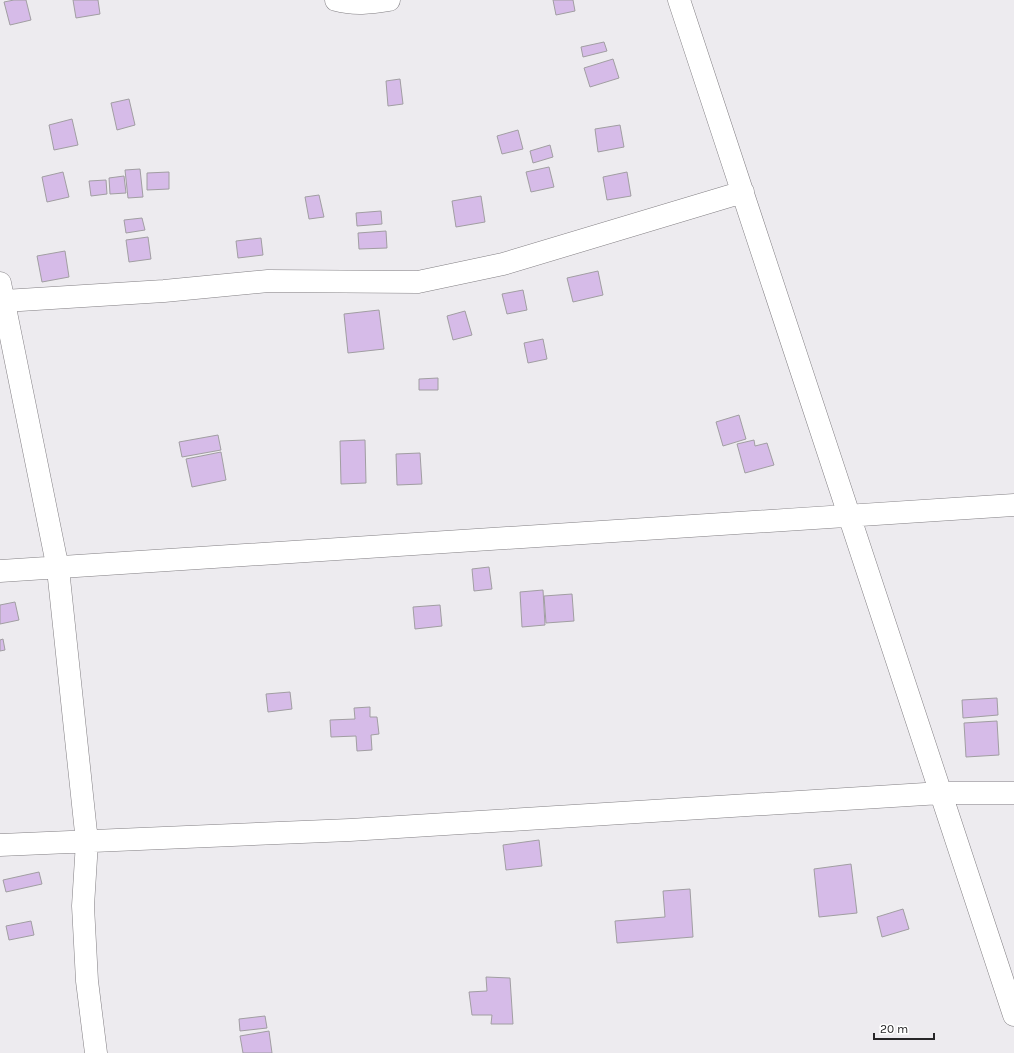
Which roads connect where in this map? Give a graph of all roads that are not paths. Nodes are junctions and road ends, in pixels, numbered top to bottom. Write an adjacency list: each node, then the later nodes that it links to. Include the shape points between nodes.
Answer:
1 (336, 0): 2 (street, via 361,4)
2 (390, 0)
3 (679, 0): 4 (street)
4 (743, 192): 5 (street, via 503,264 418,282 268,281 164,292); 7 (street)
5 (2, 292): 8 (street)
6 (1014, 505): 7 (street)
7 (850, 516): 8 (street); 10 (street)
8 (58, 569): 9 (street); 12 (street)
9 (0, 572)
10 (941, 792): 11 (street); 12 (street, via 350,830); 14 (street)
11 (1014, 793)
12 (87, 842): 13 (street); 15 (street, via 83,906 87,981)
13 (0, 845)
14 (1014, 1015)
15 (96, 1053)

